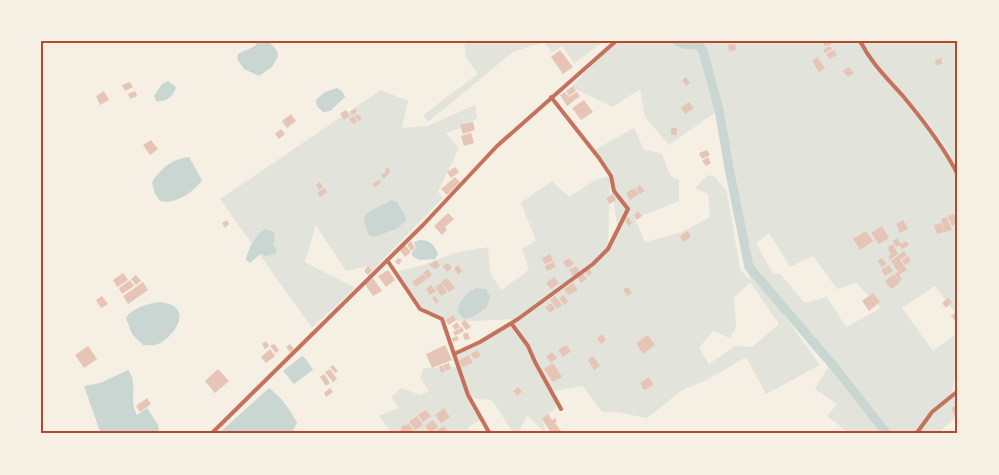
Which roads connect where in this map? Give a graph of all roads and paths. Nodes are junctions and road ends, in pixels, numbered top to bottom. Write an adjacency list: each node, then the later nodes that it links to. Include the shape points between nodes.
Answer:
1 (616, 41): 3 (street)
2 (860, 41): 4 (street, via 869,58 903,96 950,158)
3 (551, 98): 5 (street, via 497,146); 6 (street, via 599,158 611,176 614,191 628,209 608,249 593,264)
4 (958, 175)
5 (387, 260): 7 (street, via 420,309 442,319); 10 (street)
6 (511, 323): 7 (street); 9 (street, via 528,346)
7 (454, 354): 11 (street, via 468,395)
8 (958, 391): 12 (street, via 932,412)
9 (561, 409)
10 (211, 434)
11 (490, 434)
12 (916, 434)

